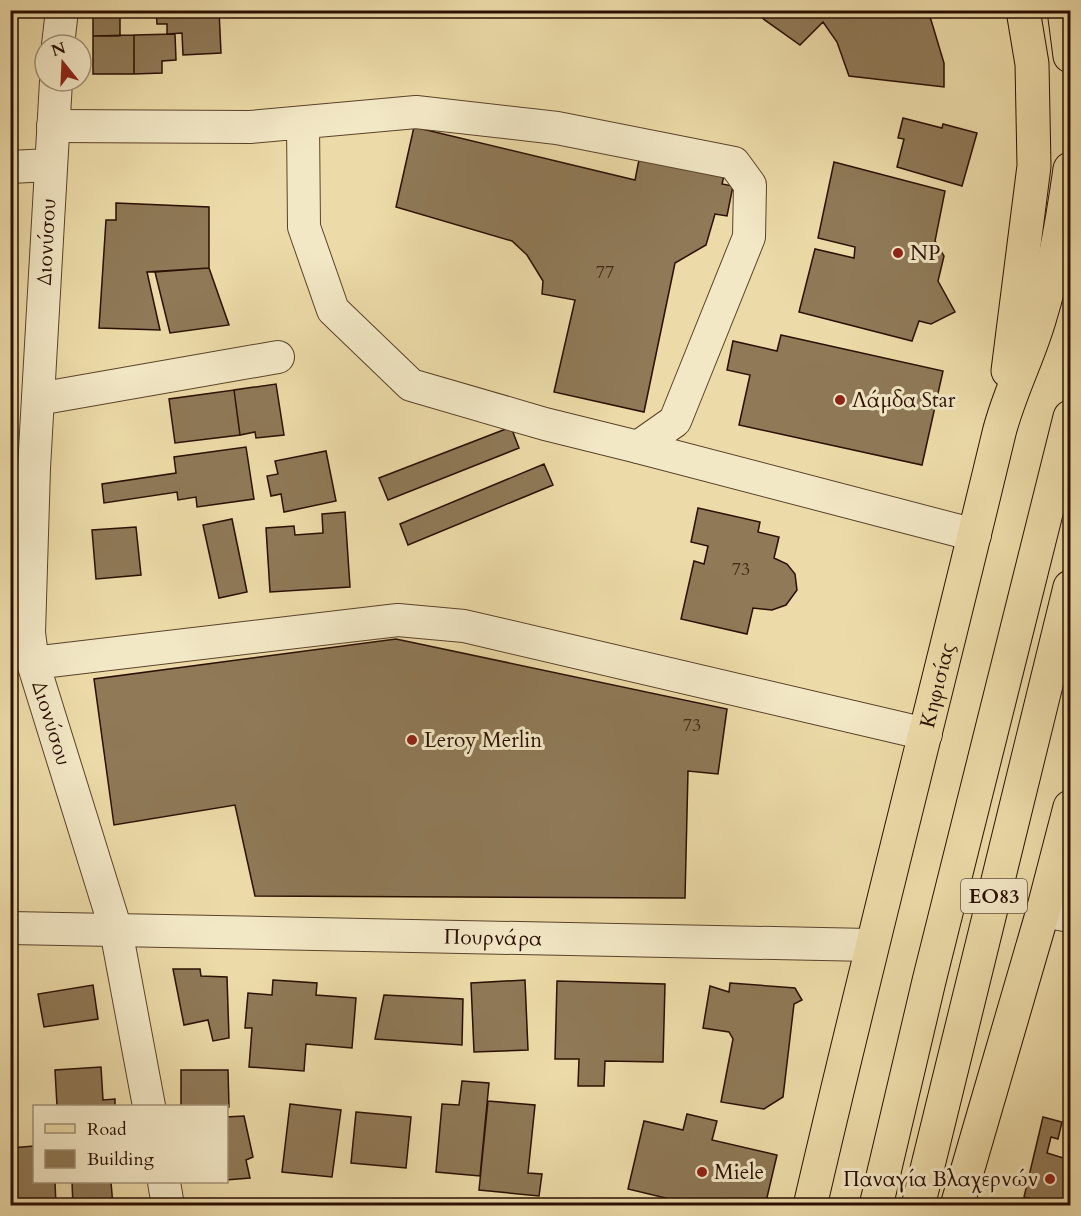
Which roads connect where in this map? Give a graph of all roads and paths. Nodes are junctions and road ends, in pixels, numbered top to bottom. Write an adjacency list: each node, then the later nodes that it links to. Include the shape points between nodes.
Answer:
1 (62, 10): 4 (street)
2 (1023, 10): 14 (main road, via 1032,64 1034,166)
3 (1064, 10): 5 (main road)
4 (59, 33)
5 (1071, 56)
6 (55, 93): 8 (street, Διονύσου)
7 (303, 123): 8 (street, via 250,127); 16 (street, via 304,227 333,310 372,348 411,385); 16 (street, via 416,112 557,128 735,163 750,185 750,237 675,421)
8 (53, 126): 9 (street, Διονύσου)
9 (50, 165): 10 (street); 13 (street, Διονύσου)
10 (10, 167)
11 (1071, 169): 14 (main road, Κηφισίας, via 1040,318)
12 (278, 357): 13 (street)
13 (38, 399): 19 (street, Διονύσου)
14 (1004, 415): 17 (main road, Κηφισίας)
15 (1071, 417): 27 (main road, ΕΟ83)
16 (638, 447): 17 (street)
17 (975, 535): 21 (main road, Κηφισίας)
18 (1071, 587): 35 (main road, ΕΟ83)
19 (20, 632): 20 (street, Διονύσου)
20 (33, 663): 21 (street, via 398,620 431,622 464,626); 25 (street, Διονύσου)
21 (926, 734): 26 (main road, Κηφισίας)
22 (1071, 807): 23 (main road)
23 (1057, 913): 28 (main road)
24 (10, 928): 25 (street, Πουρνάρα)
25 (116, 930): 26 (street, Πουρνάρα); 29 (street, Διονύσου)
26 (870, 945): 32 (main road, Κηφισίας)
27 (929, 981): 33 (main road); 34 (main road, ΕΟ83)
28 (987, 1101): 36 (main road); 37 (main road)
29 (149, 1105)
30 (164, 1183): 31 (street)
31 (168, 1206)
32 (810, 1206)
33 (858, 1206)
34 (876, 1206)
35 (918, 1206)
36 (957, 1206)
37 (980, 1206)

